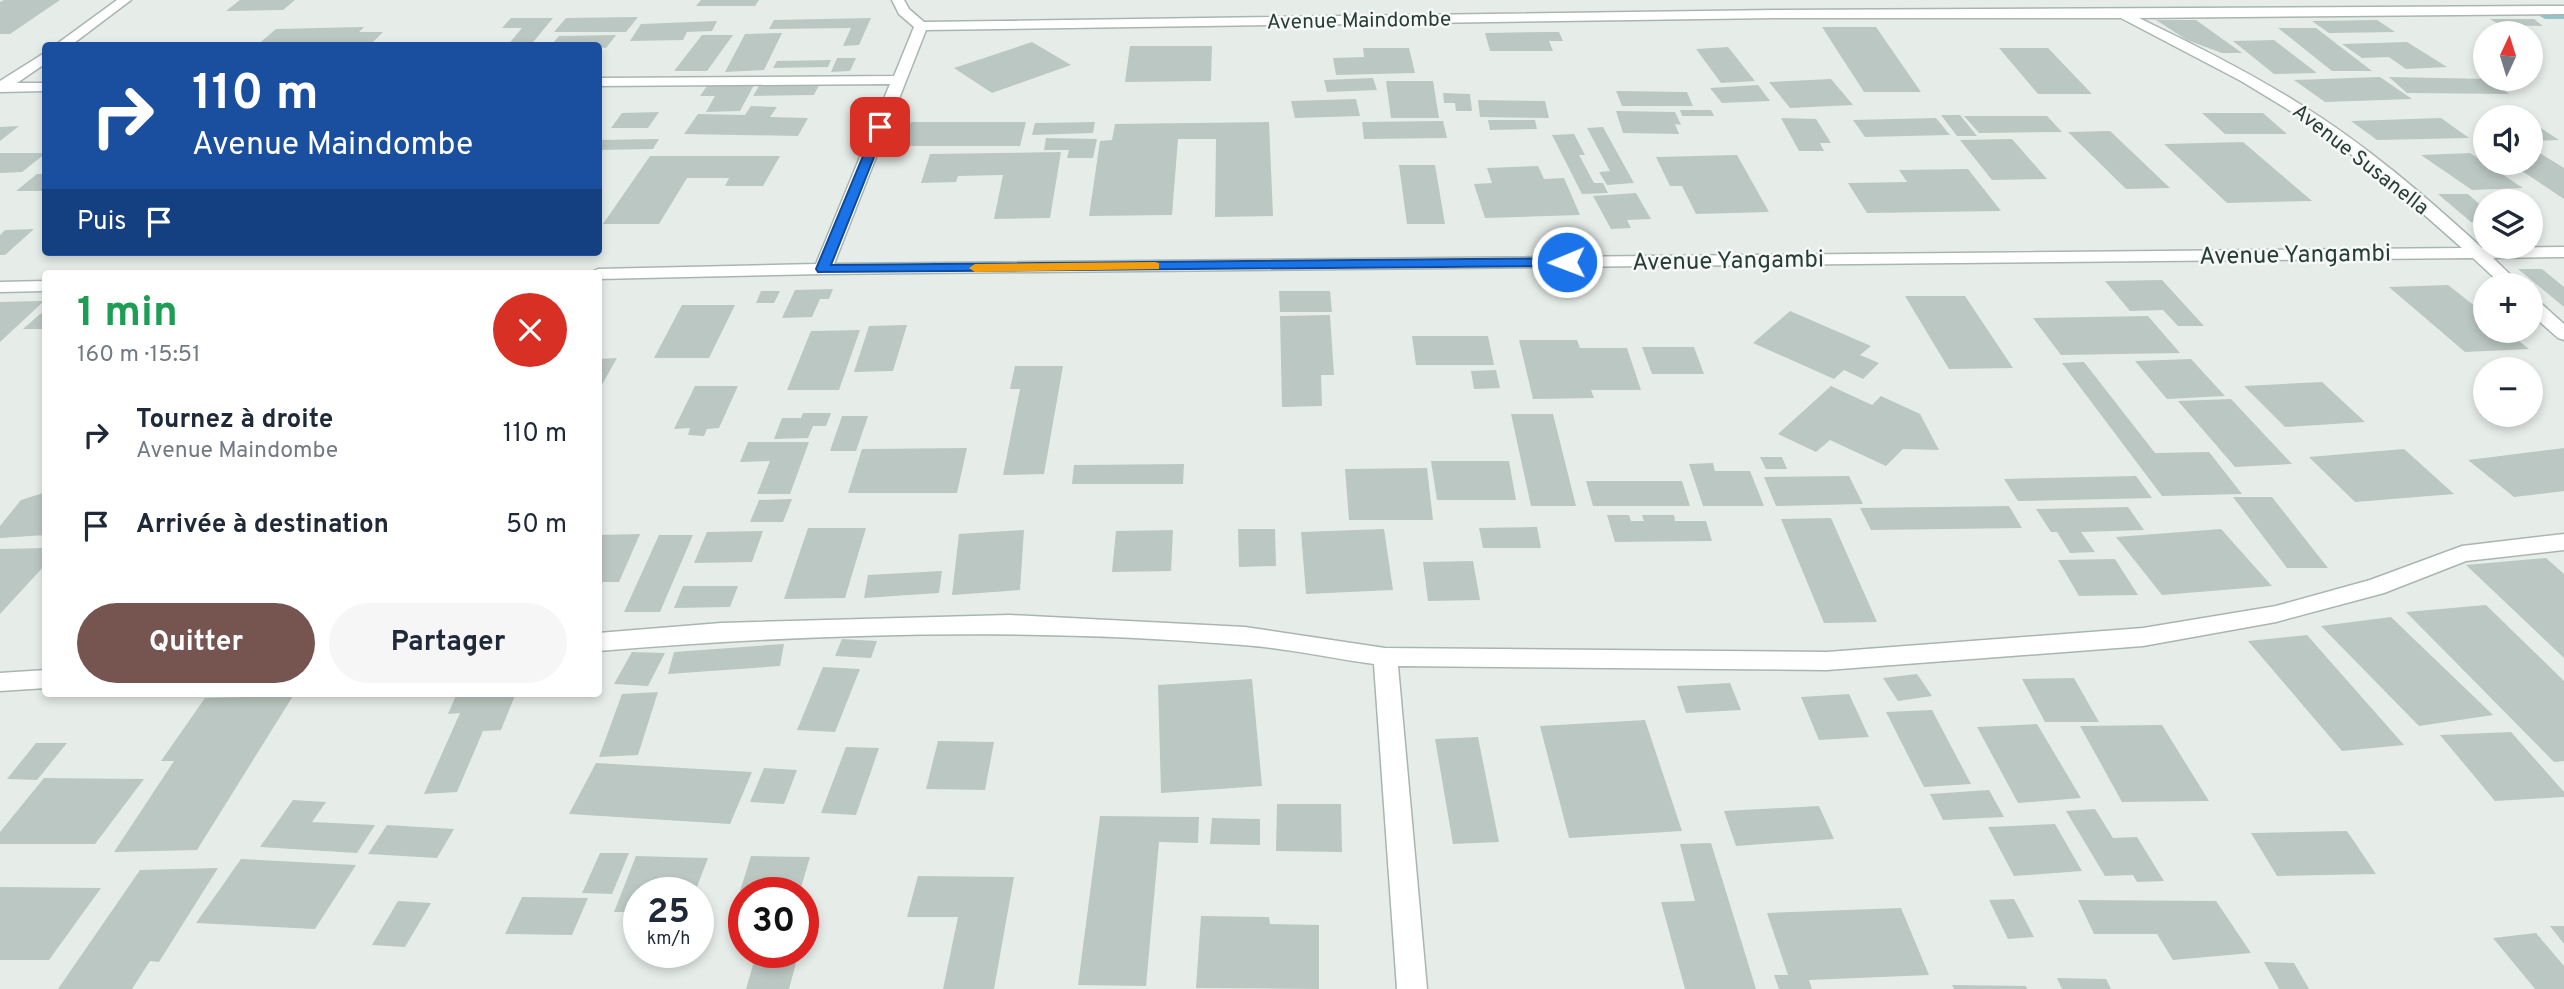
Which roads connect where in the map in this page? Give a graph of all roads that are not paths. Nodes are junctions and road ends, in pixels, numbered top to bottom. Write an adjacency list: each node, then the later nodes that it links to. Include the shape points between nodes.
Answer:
1 (125, 0): 8 (street)
2 (898, 0): 7 (street)
3 (1762, 0): 5 (street)
4 (2564, 10): 6 (street, Avenue Maindombe)
5 (1775, 14): 6 (street, Avenue Maindombe); 7 (street, Avenue Maindombe)
6 (2122, 15): 14 (street, Avenue Susanella, via 2210,58 2316,120)
7 (921, 26): 10 (street)
8 (66, 42)
9 (42, 59): 13 (street)
10 (899, 80): 11 (street); 19 (street)
11 (602, 82)
12 (42, 87): 13 (street)
13 (1, 88)
14 (2473, 249)
15 (2473, 252): 19 (street, Avenue Yangambi)
16 (2543, 252): 17 (street, Avenue Yangambi)
17 (2564, 252)
18 (2484, 259): 20 (street, Avenue Susanella)
19 (823, 269): 21 (street, Avenue Yangambi)
20 (2499, 273)
21 (602, 274)
22 (42, 286): 23 (street)
23 (0, 287)
24 (2543, 315): 25 (street)
25 (2564, 334)
26 (2564, 542): 28 (street, via 2462,554 2376,587 2276,614 2143,637 1827,661)
27 (602, 642): 28 (street, via 721,632 1010,624 1245,636)
28 (1385, 657): 31 (street)
29 (42, 679): 30 (street)
30 (0, 681)
31 (1412, 989)

